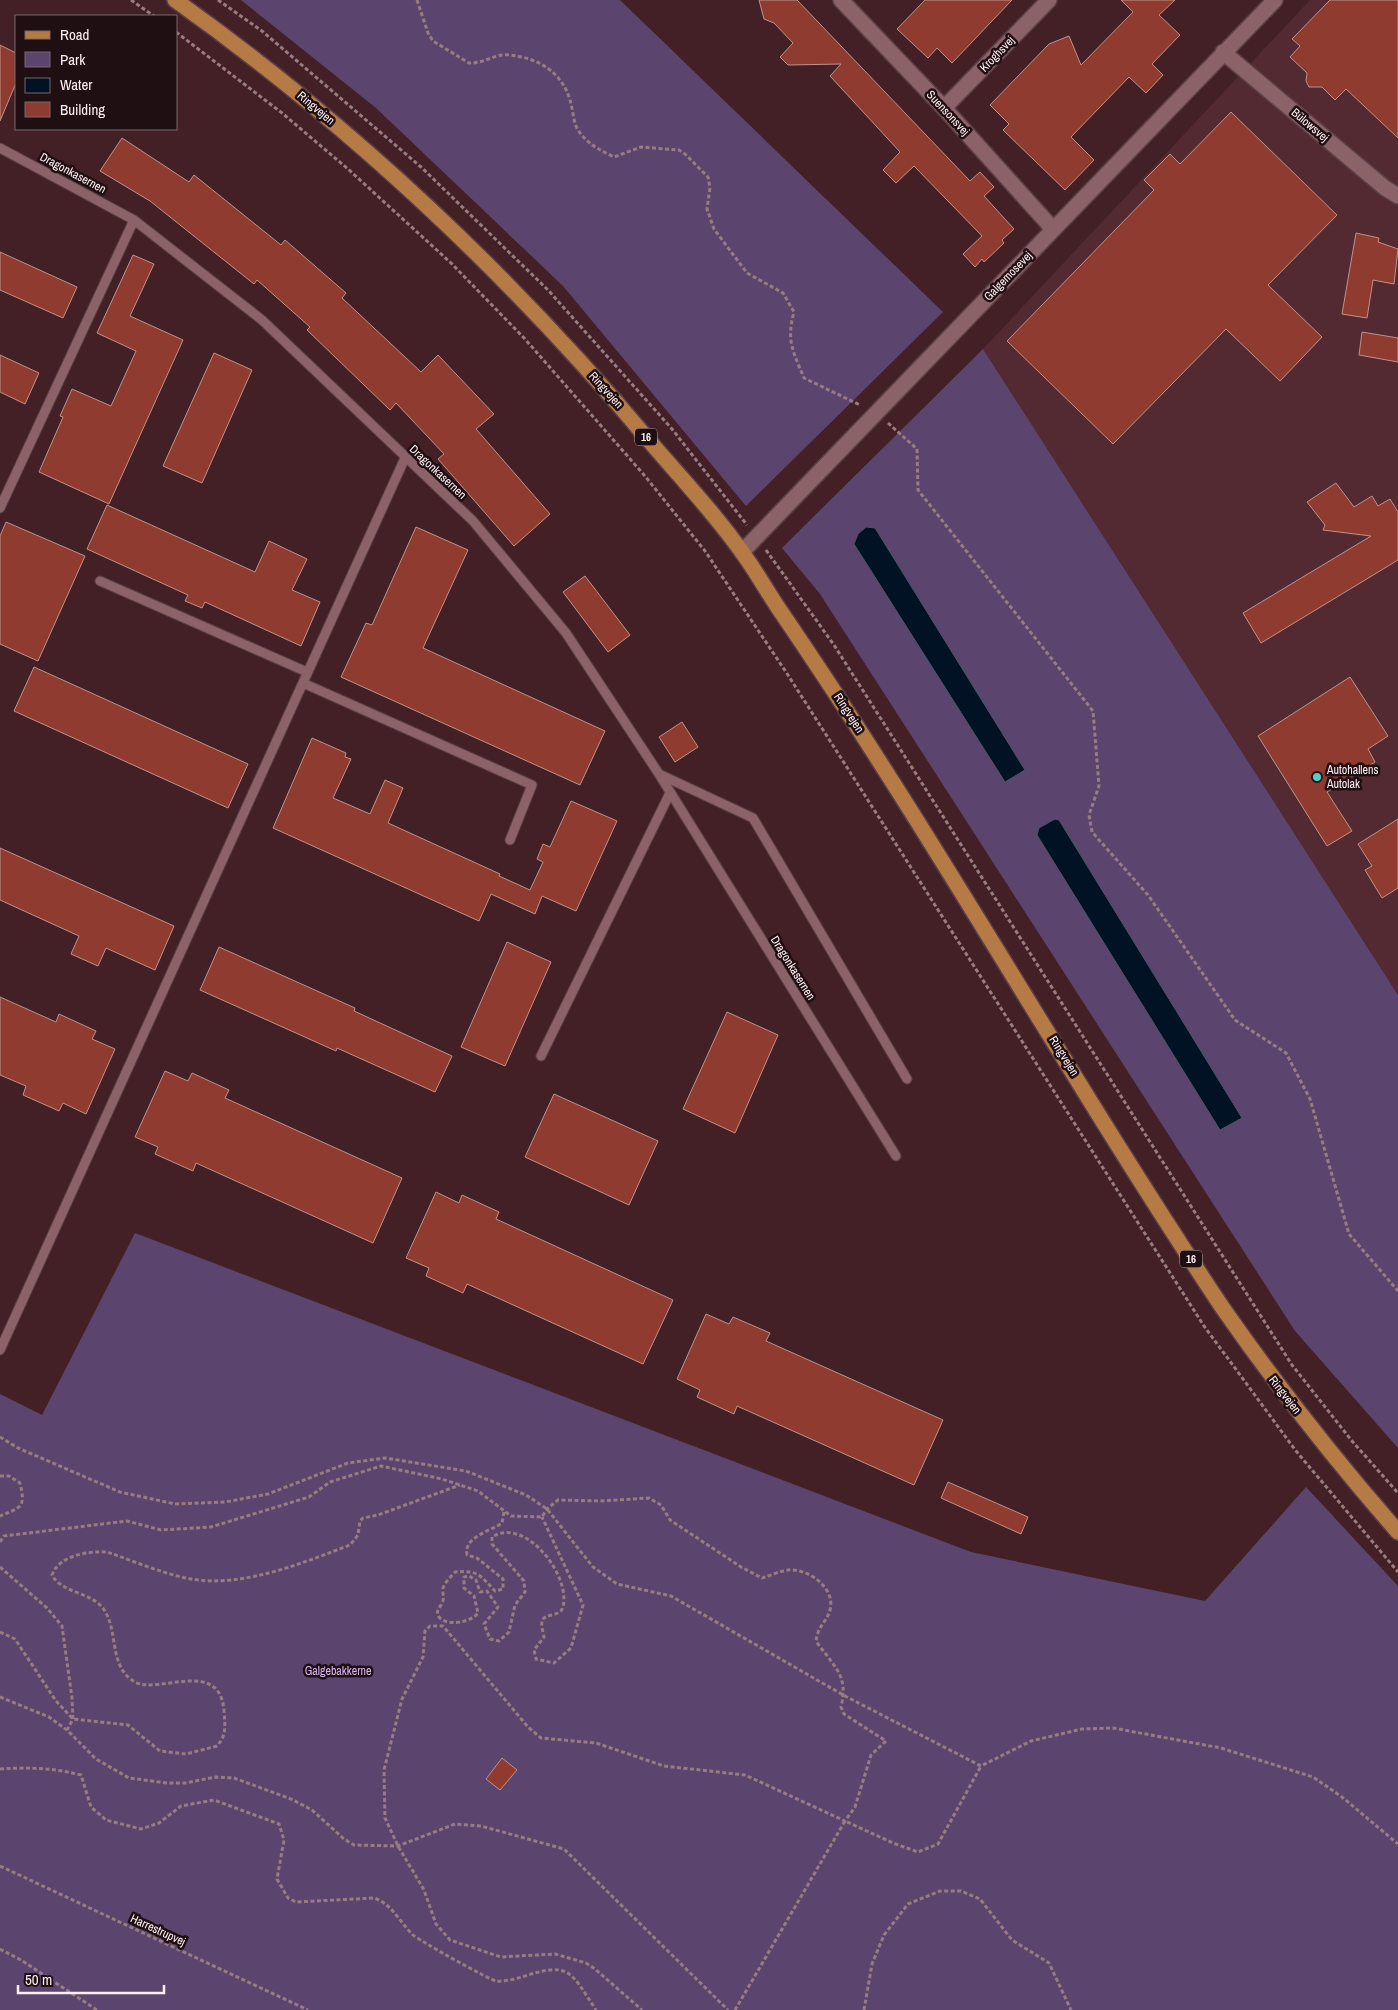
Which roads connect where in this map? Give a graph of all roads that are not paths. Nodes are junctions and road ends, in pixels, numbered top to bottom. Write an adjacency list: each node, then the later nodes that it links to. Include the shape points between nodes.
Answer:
1 (175, 0): 13 (main road, Ringvejen / 16, via 247,51 356,141 469,247 601,384)
2 (841, 0): 6 (street, Suensonsvej)
3 (1049, 0): 6 (street, Kroghsvej)
4 (1275, 0): 5 (street, Galgemosevej)
5 (1223, 52): 8 (street, Bülowsvej); 10 (street, Galgemosevej)
6 (944, 108): 10 (street, Suensonsvej)
7 (0, 148): 9 (lane, Dragonkasernen)
8 (1398, 196)
9 (134, 220): 11 (lane, Dragonkasernen, via 262,320); 12 (lane)
10 (1053, 229): 13 (street, Galgemosevej)
11 (405, 458): 15 (lane); 17 (lane, Dragonkasernen, via 473,521 566,633)
12 (0, 508)
13 (742, 552): 24 (main road, Ringvejen / 16, via 883,767 1212,1293 1276,1385)
14 (100, 581): 15 (lane)
15 (307, 672): 16 (lane)
16 (303, 683): 19 (lane, via 532,785); 23 (lane)
17 (659, 774): 18 (lane, Dragonkasernen); 21 (lane, via 753,818)
18 (670, 793): 20 (lane); 22 (lane, Dragonkasernen)
19 (510, 840)
20 (541, 1056)
21 (907, 1079)
22 (896, 1156)
23 (0, 1350)
24 (1398, 1532)

